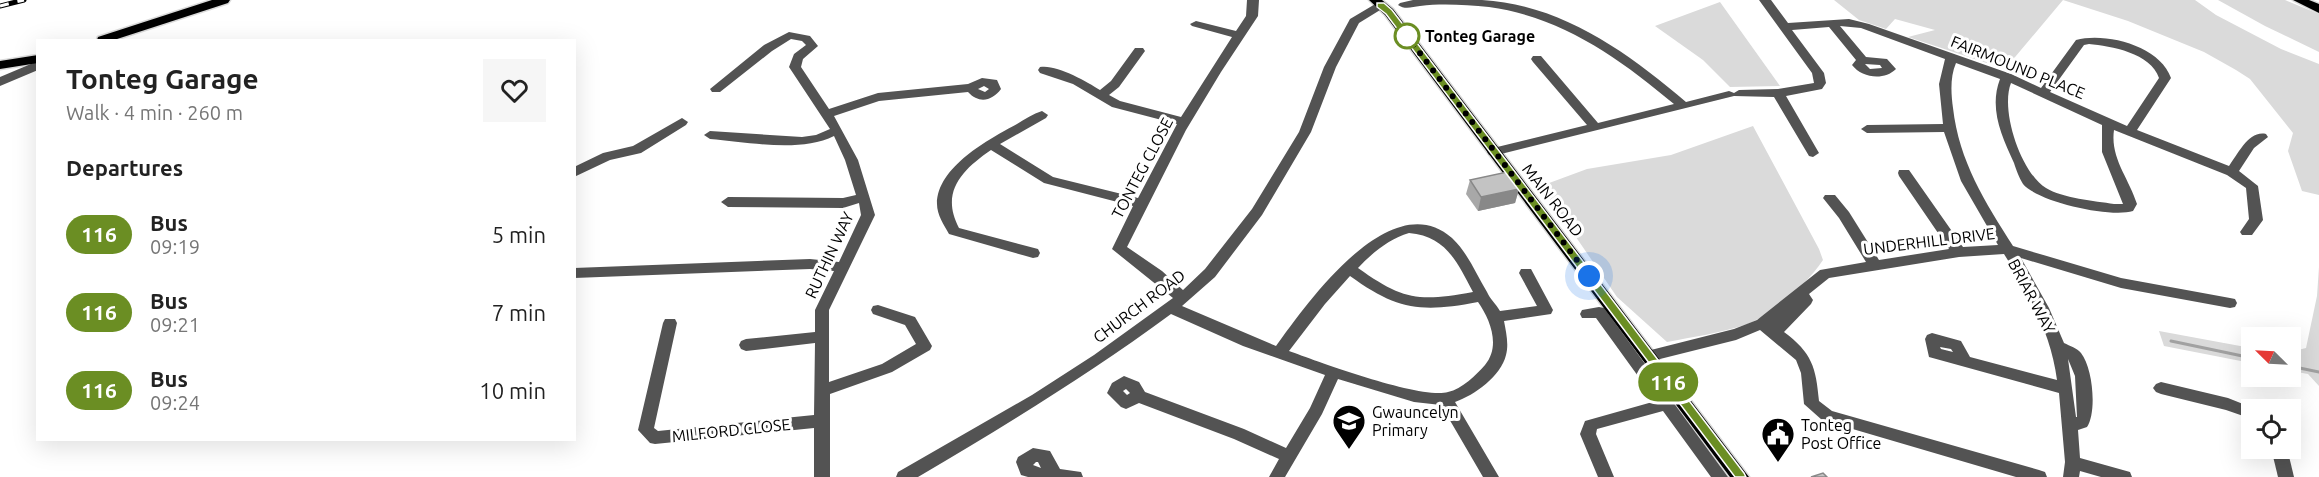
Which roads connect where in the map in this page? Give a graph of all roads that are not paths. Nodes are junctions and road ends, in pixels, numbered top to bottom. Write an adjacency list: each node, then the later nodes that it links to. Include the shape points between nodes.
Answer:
1 (224, 0): 12 (main road)
2 (1253, 0): 11 (street, TONTEG CLOSE, via 1253,15)
3 (1764, 0): 10 (street)
4 (2299, 0): 7 (main road)
5 (1381, 2): 42 (main road, MAIN ROAD); 61 (street, CHURCH ROAD, via 1354,21 1330,67 1305,132 1257,212 1210,273)
6 (1404, 5): 28 (street, via 1431,1 1482,3 1564,22 1611,49)
7 (2319, 9)
8 (1832, 23): 10 (street, FAIRMOUND PLACE); 14 (street, FAIRMOUND PLACE, via 1857,23); 17 (street)
9 (1196, 24): 11 (street)
10 (1784, 27): 25 (street, via 1818,73 1820,82 1818,86)
11 (1239, 35): 32 (street, TONTEG CLOSE)
12 (106, 39)
13 (1139, 51): 27 (street, via 1115,84)
14 (1952, 57): 21 (street, FAIRMOUND PLACE); 35 (street, BRIAR WAY, via 1945,87)
15 (36, 59): 18 (main road)
16 (1537, 59): 34 (street)
17 (1862, 60)
18 (0, 65)
19 (36, 66): 22 (street)
20 (1044, 70): 27 (street, via 1077,81)
21 (2007, 77): 26 (street, FAIRMOUND PLACE); 33 (street, via 2001,102 2007,134 2028,181 2042,192 2114,209 2128,207 2128,196 2106,148)
22 (0, 82)
23 (971, 88): 29 (street, via 878,97)
24 (716, 89): 29 (street, RUTHIN WAY, via 789,35 806,38 813,46 798,57 795,67)
25 (1778, 93): 28 (street, via 1734,95); 43 (street)
26 (2043, 93): 33 (street, FAIRMOUND PLACE); 38 (street, via 2080,42 2111,43 2141,55 2160,65 2165,78)
27 (1101, 95): 32 (street, via 1116,104)
28 (1682, 105): 34 (street)
29 (826, 114): 37 (street, RUTHIN WAY)
30 (1042, 115): 41 (street)
31 (682, 122): 44 (street, via 637,150 607,156)
32 (1184, 122): 50 (street, TONTEG CLOSE)
33 (2109, 123): 38 (street, FAIRMOUND PLACE)
34 (1595, 127): 42 (street)
35 (1950, 128): 36 (street); 52 (street, BRIAR WAY, via 1966,179)
36 (1867, 129)
37 (837, 130): 39 (street, via 818,140 802,141); 47 (street, RUTHIN WAY)
38 (2130, 131): 45 (street, FAIRMOUND PLACE)
39 (710, 135)
40 (2262, 137): 45 (street, via 2250,145)
41 (992, 145): 50 (street, via 1049,180); 54 (street, via 955,175 944,201 945,214 954,231)
42 (1493, 152): 73 (main road, MAIN ROAD)
43 (1813, 153)
44 (576, 172)
45 (2232, 172): 51 (street, FAIRMOUND PLACE, via 2248,181 2254,192 2256,219)
46 (1904, 173): 53 (street)
47 (864, 197): 49 (street, via 843,203); 56 (street, RUTHIN WAY, via 868,215)
48 (1830, 198): 55 (street)
49 (728, 202)
50 (1140, 203): 61 (street, TONTEG CLOSE, via 1119,249)
51 (2247, 232)
52 (2007, 249): 53 (street, UNDERHILL DRIVE); 62 (street, UNDERHILL DRIVE, via 2149,289); 71 (street, BRIAR WAY, via 2031,288)
53 (1959, 252): 55 (street, UNDERHILL DRIVE)
54 (1033, 253)
55 (1875, 265): 68 (street, UNDERHILL DRIVE, via 1825,274 1801,293 1806,300)
56 (843, 267): 59 (street, via 810,264); 69 (street, RUTHIN WAY, via 822,310)
57 (1349, 269): 60 (street, via 1385,293 1413,303); 60 (street, via 1389,235 1408,228 1422,230 1436,234 1461,255); 72 (street)
58 (1526, 273): 66 (street, via 1546,310)
59 (576, 275)
60 (1481, 296): 66 (street)
61 (1183, 298): 63 (street, CHURCH ROAD)
62 (2230, 303)
63 (1170, 307): 72 (street, via 1222,333); 90 (street, CHURCH ROAD, via 1046,393)
64 (878, 310): 78 (street, via 910,321 925,346 886,368)
65 (1587, 315): 81 (street, via 1599,312)
66 (1495, 317): 80 (street, via 1499,354 1485,376)
67 (670, 323): 83 (street, MILFORD CLOSE, via 646,430 655,438)
68 (1768, 328): 73 (street); 97 (street, via 1803,355 1809,368 1812,404 1827,416)
69 (821, 336): 70 (street); 78 (street, RUTHIN WAY)
70 (746, 345)
71 (2058, 347): 76 (street, BRIAR WAY); 84 (street, via 2078,358 2081,368 2085,418 2082,423)
72 (1280, 352): 75 (street)
73 (1648, 356): 96 (main road, MAIN ROAD)
74 (1965, 362): 76 (street)
75 (1333, 373): 80 (street, via 1419,397); 85 (street)
76 (2064, 388): 84 (street, BRIAR WAY)
77 (2161, 388): 82 (street)
78 (821, 392): 83 (street, RUTHIN WAY)
79 (1138, 396): 85 (street)
80 (1445, 399): 93 (street)
81 (1666, 404): 94 (street, via 1590,425 1588,434); 95 (street)
82 (2241, 409)
83 (820, 421): 89 (street, RUTHIN WAY)
84 (2068, 424): 87 (street, BRIAR WAY)
85 (1290, 457): 92 (street)
86 (2282, 459): 99 (street)
87 (2072, 470): 98 (street)
88 (1055, 474): 91 (street)
89 (822, 477)
90 (904, 477)
91 (1076, 477)
92 (1277, 477)
93 (1491, 477)
94 (1606, 477)
95 (1720, 477)
96 (1740, 477)
97 (2039, 477)
98 (2124, 477)
99 (2286, 477)

